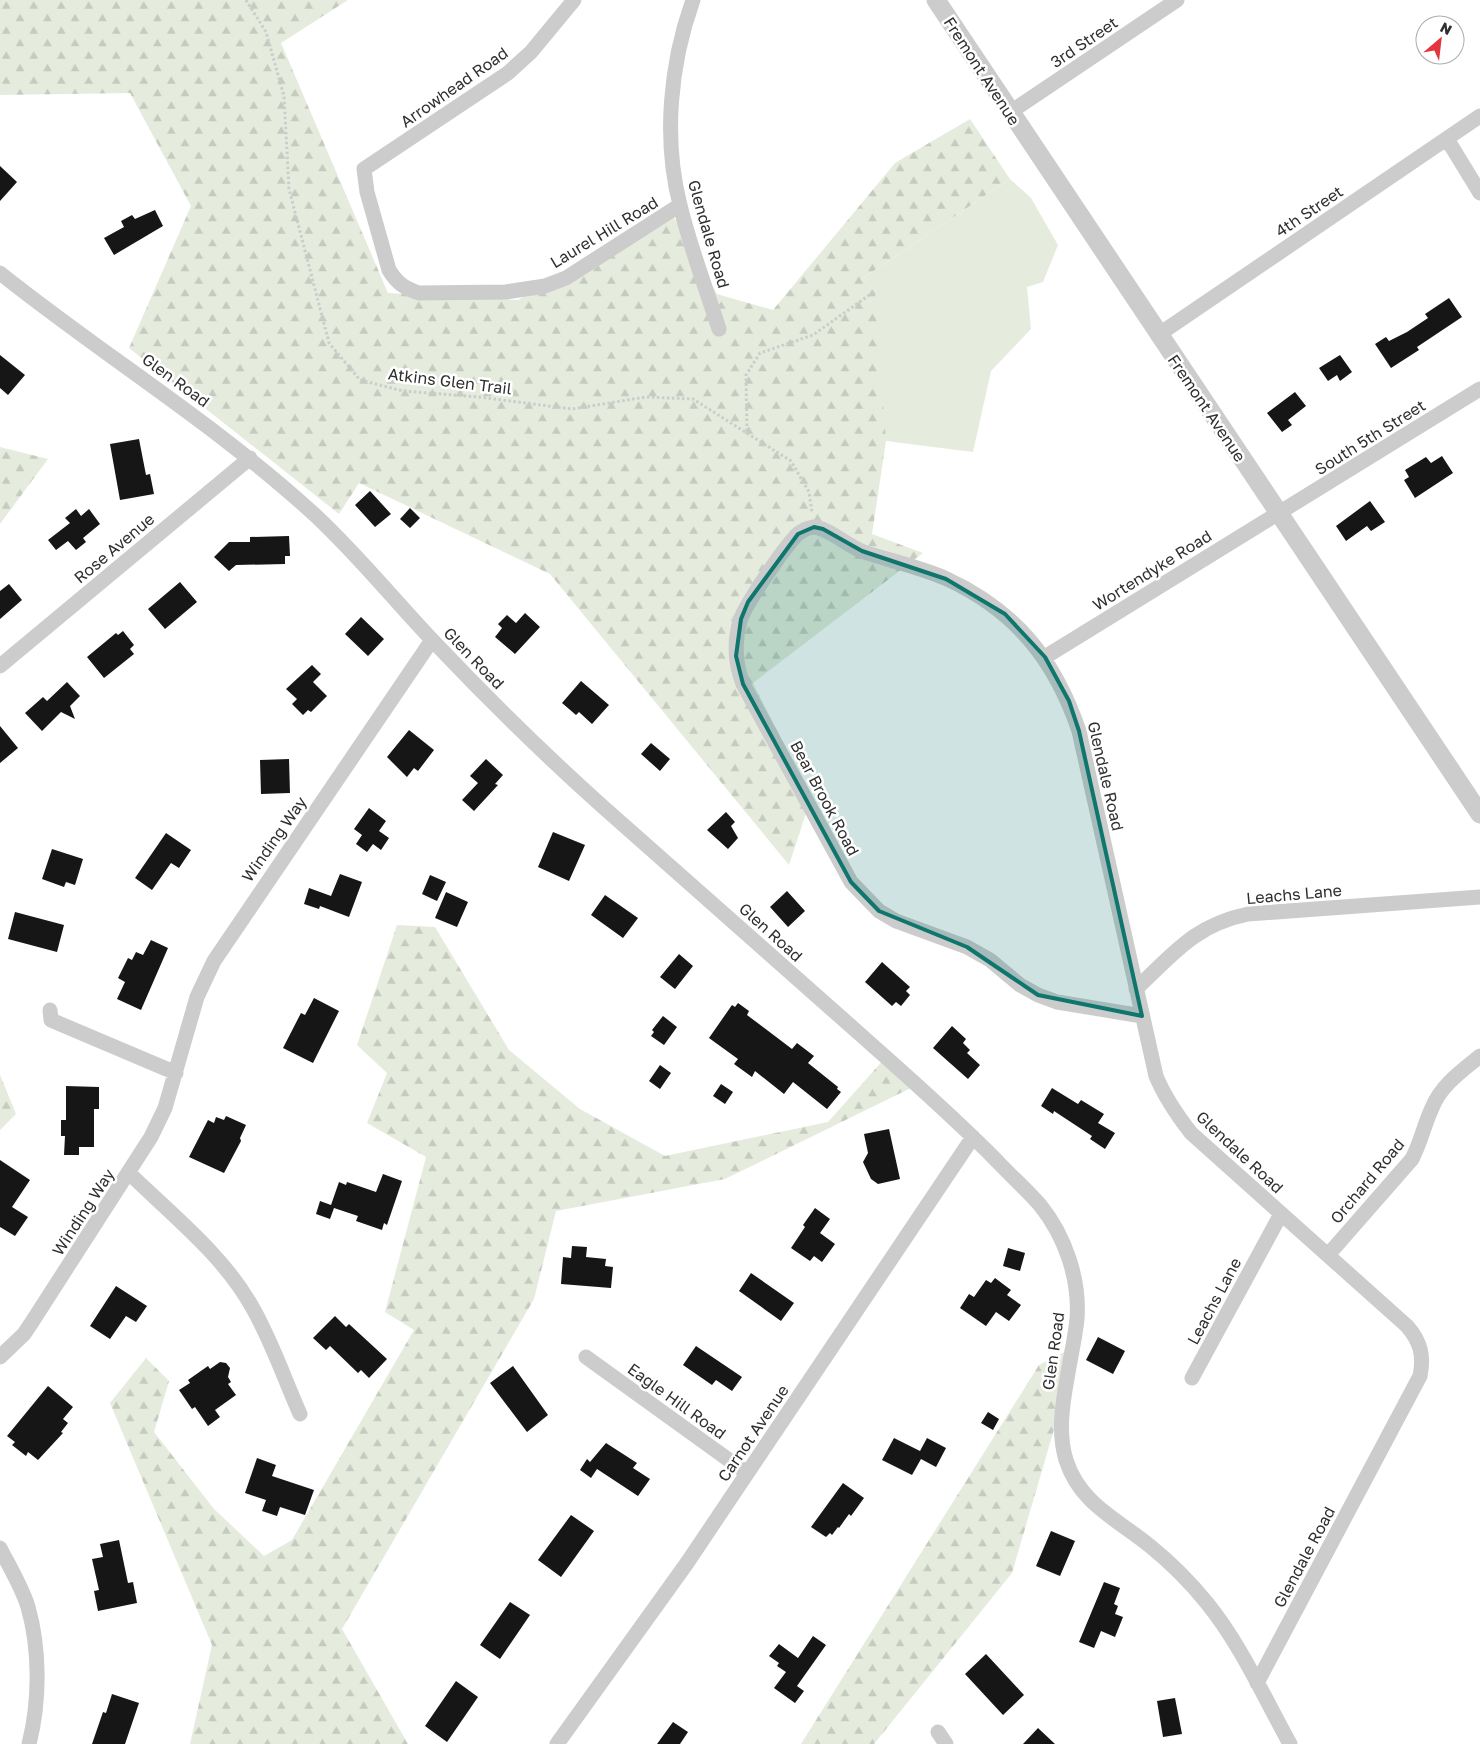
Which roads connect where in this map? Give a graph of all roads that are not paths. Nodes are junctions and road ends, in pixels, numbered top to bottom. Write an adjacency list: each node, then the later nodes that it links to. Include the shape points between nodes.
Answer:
1 (574, 0): 8 (street, Arrowhead Road, via 531,52 508,73)
2 (693, 0): 10 (street, Glendale Road, via 677,58 672,98 672,138)
3 (936, 0): 5 (street, Fremont Avenue)
4 (1177, 0): 5 (street, 3rd Street)
5 (1009, 112): 13 (street, Fremont Avenue)
6 (1480, 116): 7 (street, 4th Street)
7 (1447, 139): 9 (street); 13 (street, 4th Street)
8 (364, 169): 10 (street, Laurel Hill Road, via 367,192 389,270 401,285 419,293 506,292 545,286 566,278)
9 (1480, 193)
10 (680, 205): 12 (street, Glendale Road)
11 (0, 273): 15 (street, Glen Road)
12 (718, 328)
13 (1158, 335): 16 (street, Fremont Avenue)
14 (1480, 390): 16 (street, South 5th Street)
15 (250, 458): 18 (street, Glen Road, via 344,543); 20 (street, Rose Avenue)
16 (1278, 514): 19 (street, Wortendyke Road); 21 (street, Fremont Avenue)
17 (895, 562): 19 (street, Glendale Road, via 946,579 978,596 1005,614); 25 (street, Bear Brook Road, via 862,551 823,529 814,527 798,534 748,602 740,619 736,656 743,684 851,882 879,911 896,921 967,947 1038,995 1057,1002)
18 (432, 640): 27 (street, Winding Way, via 214,961 197,997); 28 (street, Glen Road, via 501,712 580,786)
19 (1045, 657): 23 (street, Glendale Road, via 1069,701 1079,731)
20 (0, 666)
21 (1480, 814)
22 (1480, 897): 23 (street, Leachs Lane, via 1248,914 1227,919 1190,938)
23 (1136, 989): 25 (street, Glendale Road)
24 (50, 1010): 27 (street, via 51,1020)
25 (1142, 1016): 30 (street, Glendale Road, via 1156,1076 1175,1113 1191,1133)
26 (1480, 1056): 31 (street, Orchard Road, via 1442,1090 1412,1159)
27 (176, 1073): 29 (street, Winding Way, via 165,1108)
28 (973, 1137): 36 (street, Carnot Avenue); 38 (street, Glen Road, via 1040,1205 1066,1249 1074,1277 1077,1320 1065,1392 1062,1443 1075,1482 1103,1514 1151,1547 1205,1601 1225,1626)
29 (129, 1173): 32 (street, Winding Way, via 24,1334); 35 (street, via 198,1239 234,1279 252,1306)
30 (1281, 1214): 31 (street, Glendale Road); 34 (street, Leachs Lane)
31 (1328, 1256): 38 (street, Glendale Road, via 1416,1336 1423,1363 1420,1376)
32 (0, 1357)
33 (586, 1357): 36 (street, Eagle Hill Road)
34 (1192, 1378)
35 (300, 1414)
36 (747, 1473): 40 (street, Carnot Avenue, via 687,1563)
37 (0, 1548): 39 (street, via 28,1605 32,1629 36,1699)
38 (1257, 1683): 41 (street, Glen Road)
39 (28, 1744)
40 (557, 1744)
41 (1290, 1744)

